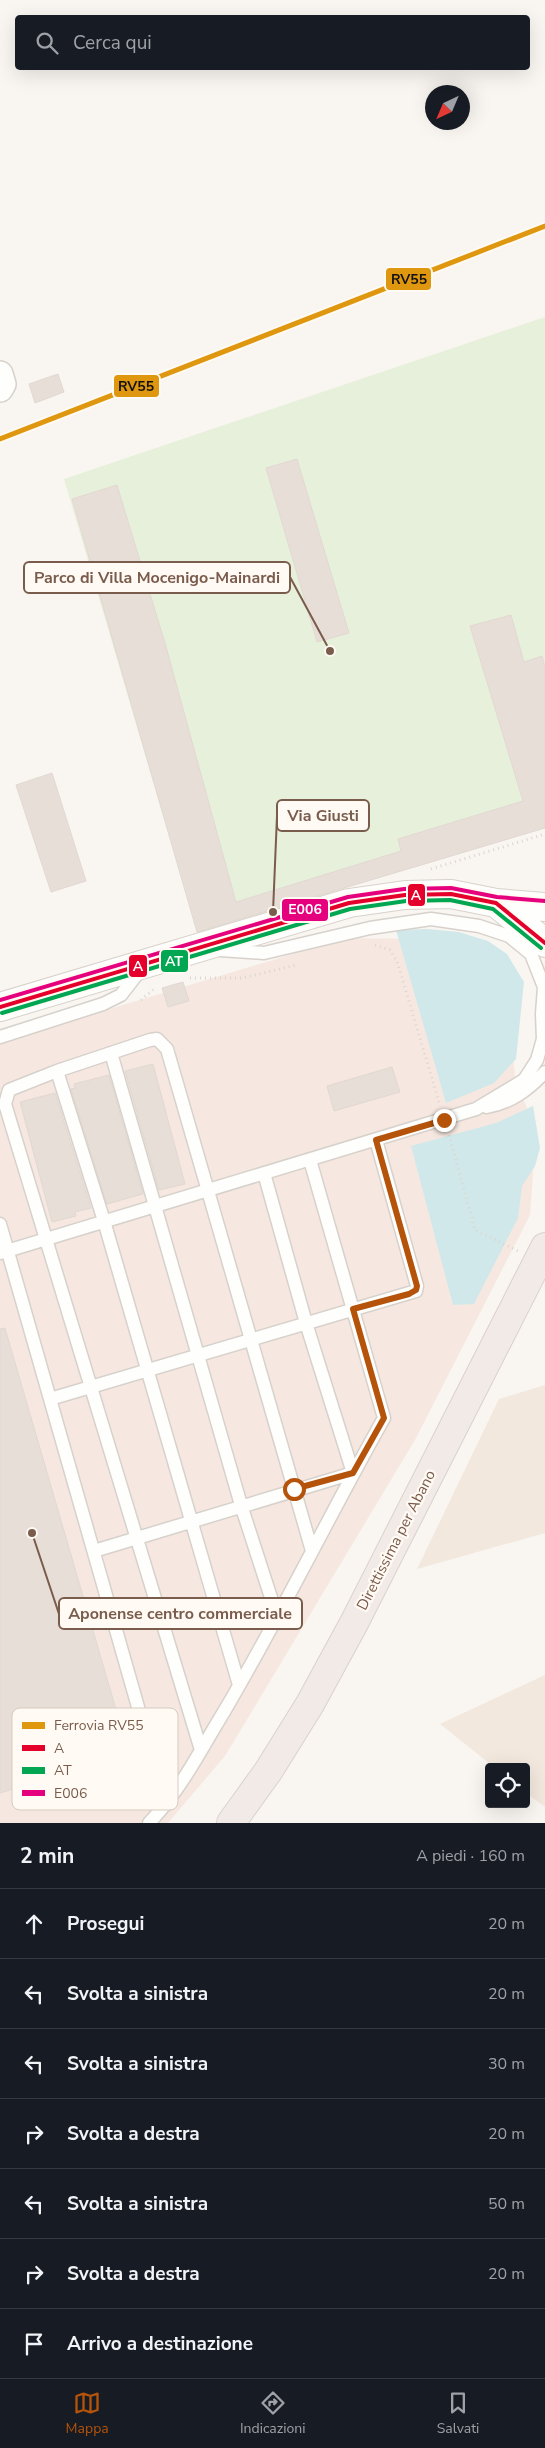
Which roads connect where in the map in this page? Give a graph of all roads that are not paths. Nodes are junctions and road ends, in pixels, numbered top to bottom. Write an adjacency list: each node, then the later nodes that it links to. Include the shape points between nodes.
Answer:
1 (496, 903): 2 (street); 3 (street); 4 (street, via 451,894 405,895 349,903)
2 (545, 907)
3 (545, 943)
4 (194, 948): 5 (street); 11 (lane, via 264,953 370,928 431,919 479,926 509,936 531,954 544,988 543,1039 537,1060 524,1080)
5 (147, 962): 6 (street); 7 (lane, via 121,995 103,1004)
6 (0, 1007)
7 (0, 1037)
8 (110, 1053): 9 (lane); 15 (lane, via 157,1039 167,1048); 16 (lane)
9 (57, 1071): 17 (lane); 19 (lane, via 13,1087 5,1097)
10 (545, 1072): 11 (lane, via 527,1090 502,1105)
11 (476, 1109): 12 (lane)
12 (376, 1140): 13 (lane); 22 (lane, via 417,1286 409,1294)
13 (310, 1160): 14 (lane); 22 (lane)
14 (264, 1173): 15 (lane); 23 (lane)
15 (207, 1190): 16 (lane); 24 (lane)
16 (155, 1206): 17 (lane); 25 (lane)
17 (104, 1221): 19 (lane); 26 (lane)
18 (0, 1224): 21 (lane)
19 (47, 1239): 21 (lane); 27 (lane)
20 (545, 1247): 43 (highway, Direttissima per Abano, via 310,1704)
21 (4, 1251): 28 (lane)
22 (353, 1309): 23 (lane); 29 (lane, via 384,1418)
23 (306, 1323): 24 (lane); 29 (lane)
24 (250, 1338): 25 (lane); 30 (lane)
25 (198, 1354): 26 (lane); 31 (lane)
26 (146, 1370): 27 (lane); 32 (lane)
27 (90, 1386): 28 (lane); 33 (lane)
28 (50, 1399): 34 (lane)
29 (353, 1473): 30 (lane); 35 (lane)
30 (294, 1489): 31 (lane); 35 (lane)
31 (241, 1505): 32 (lane); 36 (lane)
32 (190, 1521): 33 (lane); 37 (lane)
33 (136, 1538): 34 (lane); 39 (lane)
34 (94, 1551): 38 (lane)
35 (312, 1551): 36 (lane)
36 (276, 1616): 37 (lane)
37 (240, 1685): 39 (lane)
38 (139, 1708)
39 (201, 1750): 40 (lane)
40 (178, 1786)
41 (161, 1810): 42 (lane)
42 (149, 1823)
43 (231, 1823)

